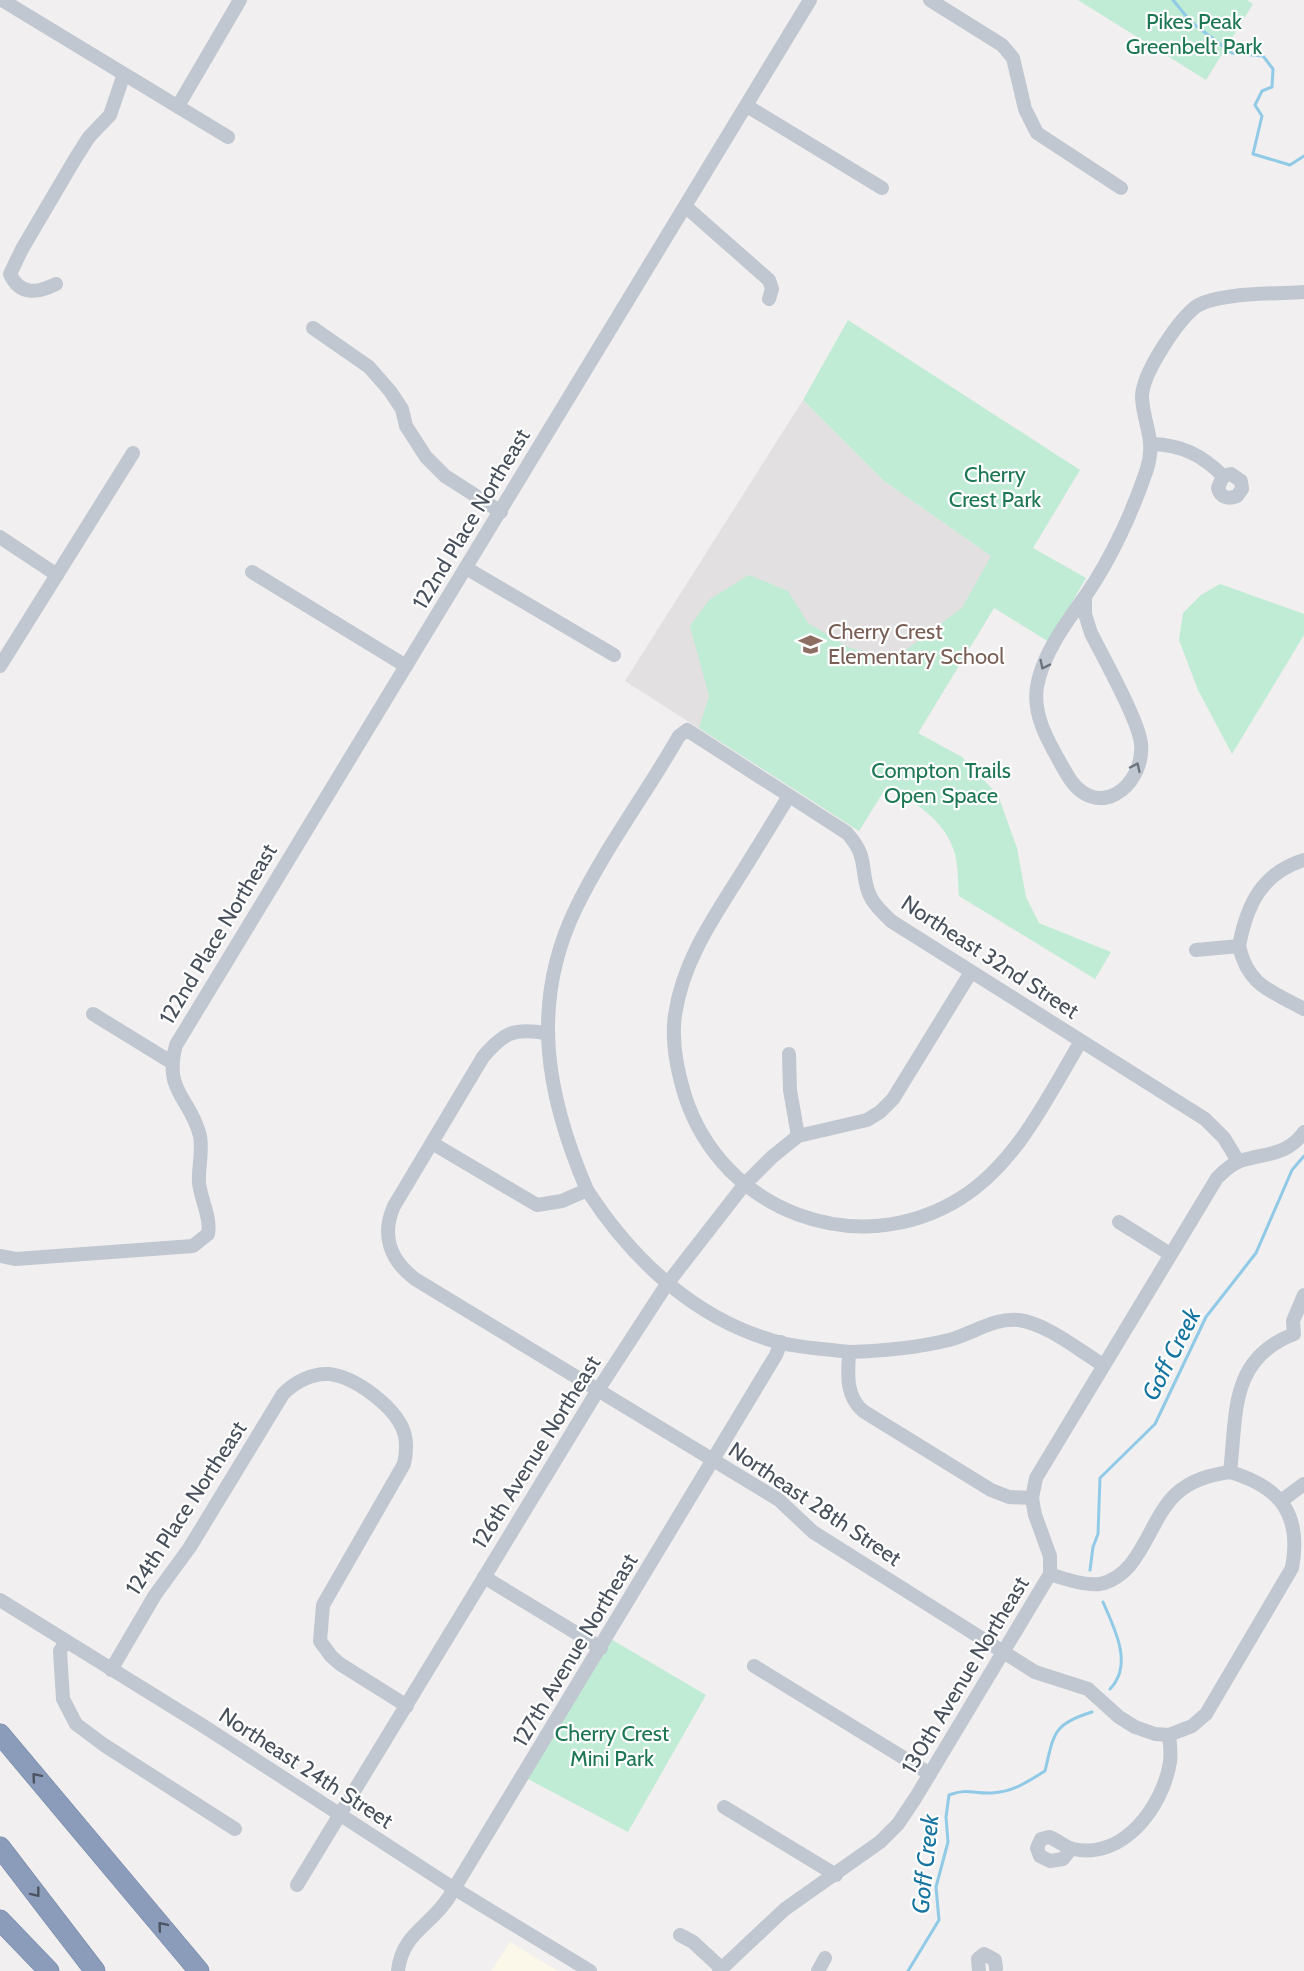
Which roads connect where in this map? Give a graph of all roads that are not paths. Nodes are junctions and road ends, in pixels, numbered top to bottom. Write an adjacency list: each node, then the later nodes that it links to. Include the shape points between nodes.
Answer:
1 (2, 0): 5 (street)
2 (240, 0): 6 (street)
3 (810, 0): 7 (street, 122nd Place Northeast)
4 (930, 0): 10 (street, via 1002,45 1013,58 1025,108 1037,133)
5 (124, 74): 6 (street); 12 (street, via 110,115 75,159 10,274 14,283 26,291 40,293)
6 (178, 106): 8 (street)
7 (747, 106): 9 (street); 11 (street, 122nd Place Northeast)
8 (228, 137)
9 (882, 188)
10 (1121, 188)
11 (686, 207): 14 (street, via 769,280); 19 (street, 122nd Place Northeast)
12 (56, 284)
13 (1304, 292): 16 (street, via 1218,299 1196,306 1143,386)
14 (769, 298)
15 (313, 328): 19 (street, via 369,367 402,409 406,426 426,457 445,476)
16 (1152, 444): 18 (street, via 1185,448); 24 (street, via 1127,516)
17 (133, 453): 23 (street)
18 (1222, 476)
19 (501, 512): 21 (street, 122nd Place Northeast)
20 (0, 537): 23 (street)
21 (466, 568): 27 (street); 29 (street, 122nd Place Northeast)
22 (252, 572): 29 (street)
23 (57, 575): 28 (street)
24 (1085, 597): 25 (street); 26 (street)
25 (1062, 633): 26 (street, via 1079,627); 26 (street, one-way to 26, via 1036,689 1040,719 1070,782 1081,794 1102,799 1120,791 1128,782 1137,768 1141,742)
26 (1091, 633)
27 (614, 655)
28 (0, 666)
29 (406, 666): 40 (street, 122nd Place Northeast, via 189,1020)
30 (789, 796): 34 (street, Northeast 32nd Street, via 847,834 857,845 873,902 891,921); 37 (street, Northeast 32nd Street, via 687,730 679,736 575,911 554,978); 45 (street, via 694,950 675,1017 678,1076 692,1116 710,1147)
31 (1304, 860): 32 (street, via 1275,872 1266,881 1250,909)
32 (1239, 946): 33 (street); 35 (street, via 1248,974)
33 (1196, 950)
34 (971, 972): 38 (street, Northeast 32nd Street); 42 (street, via 893,1099 880,1112 857,1125)
35 (1304, 1009)
36 (93, 1014): 40 (street)
37 (546, 1033): 43 (street, via 522,1030 494,1045); 46 (street, via 555,1101)
38 (1081, 1041): 44 (street, Northeast 32nd Street, via 1205,1119 1224,1138); 45 (street, via 1011,1151 993,1172 961,1198 926,1215 896,1224 836,1225 782,1209)
39 (789, 1054): 42 (street)
40 (171, 1062): 49 (street, via 172,1078 200,1136 199,1182 209,1226 204,1239 193,1246 16,1259)
41 (1304, 1132): 44 (street, via 1278,1153)
42 (798, 1136): 45 (street, 126th Avenue Northeast)
43 (432, 1143): 46 (street, via 537,1205 562,1201); 56 (street, Northeast 28th Street, via 388,1220 390,1246 403,1270)
44 (1238, 1161): 48 (street, via 1217,1178)
45 (744, 1185): 50 (street, 126th Avenue Northeast)
46 (586, 1190): 50 (street, via 625,1243)
47 (1119, 1222): 48 (street)
48 (1170, 1254): 55 (street)
49 (0, 1256)
50 (667, 1284): 53 (street, via 727,1321); 56 (street, 126th Avenue Northeast)
51 (1304, 1295): 52 (street, via 1293,1321)
52 (1299, 1334): 58 (street, via 1268,1348 1245,1373 1238,1398)
53 (781, 1342): 54 (street); 57 (street, 127th Avenue Northeast)
54 (849, 1352): 55 (street, via 921,1347 1003,1320 1016,1320 1040,1326); 60 (street, via 849,1389 863,1411 992,1490 1009,1497)
55 (1103, 1365): 60 (street, via 1036,1478)
56 (598, 1390): 57 (street, Northeast 28th Street); 63 (street, 126th Avenue Northeast)
57 (714, 1461): 66 (street, 127th Avenue Northeast); 67 (street, Northeast 28th Street, via 779,1500 813,1532)
58 (1230, 1472): 61 (street, via 1265,1486); 62 (street, via 1209,1476 1175,1495 1159,1516 1141,1564 1101,1584)
59 (1304, 1484): 61 (street)
60 (1032, 1498): 62 (street, 130th Avenue Northeast, via 1050,1556)
61 (1281, 1501): 72 (street, via 1294,1527 1296,1548 1292,1568 1216,1700 1192,1726)
62 (1050, 1574): 67 (street, 130th Avenue Northeast)
63 (484, 1577): 66 (street); 70 (street, 126th Avenue Northeast)
64 (0, 1600): 65 (street, Northeast 24th Street)
65 (66, 1641): 69 (street, Northeast 24th Street); 76 (street, via 60,1651 63,1699 76,1724)
66 (601, 1648): 81 (street, 127th Avenue Northeast)
67 (1005, 1653): 72 (street, Northeast 28th Street, via 1035,1672 1088,1689 1135,1727); 73 (street, 130th Avenue Northeast)
68 (754, 1666): 73 (street)
69 (111, 1670): 70 (street, 124th Place Northeast, via 154,1594 190,1547 283,1394 306,1379 328,1374 351,1382 382,1402 398,1420 405,1437 404,1464 323,1605 320,1641 340,1664); 75 (street, Northeast 24th Street)
70 (406, 1706): 75 (street, 126th Avenue Northeast)
71 (0, 1734): 88 (highway, one-way to 71)
72 (1169, 1735): 78 (street, via 1170,1761 1163,1788 1138,1827 1108,1846)
73 (930, 1774): 79 (street, 130th Avenue Northeast, via 898,1824)
74 (724, 1807): 79 (street)
75 (340, 1816): 80 (street, 126th Avenue Northeast); 81 (street, Northeast 24th Street)
76 (235, 1829)
77 (0, 1847): 87 (highway, one-way to 87)
78 (1071, 1849)
79 (836, 1875): 85 (street, 130th Avenue Northeast, via 777,1915)
80 (297, 1885)
81 (454, 1888): 89 (street, 127th Avenue Northeast, via 444,1905 412,1935 400,1954); 90 (street, Northeast 24th Street)
82 (0, 1920): 86 (highway)
83 (680, 1935): 85 (street, via 693,1942)
84 (825, 1958): 91 (street)
85 (720, 1970)
86 (49, 1971)
87 (95, 1971)
88 (199, 1971)
89 (398, 1971)
90 (590, 1971)
91 (818, 1971)

